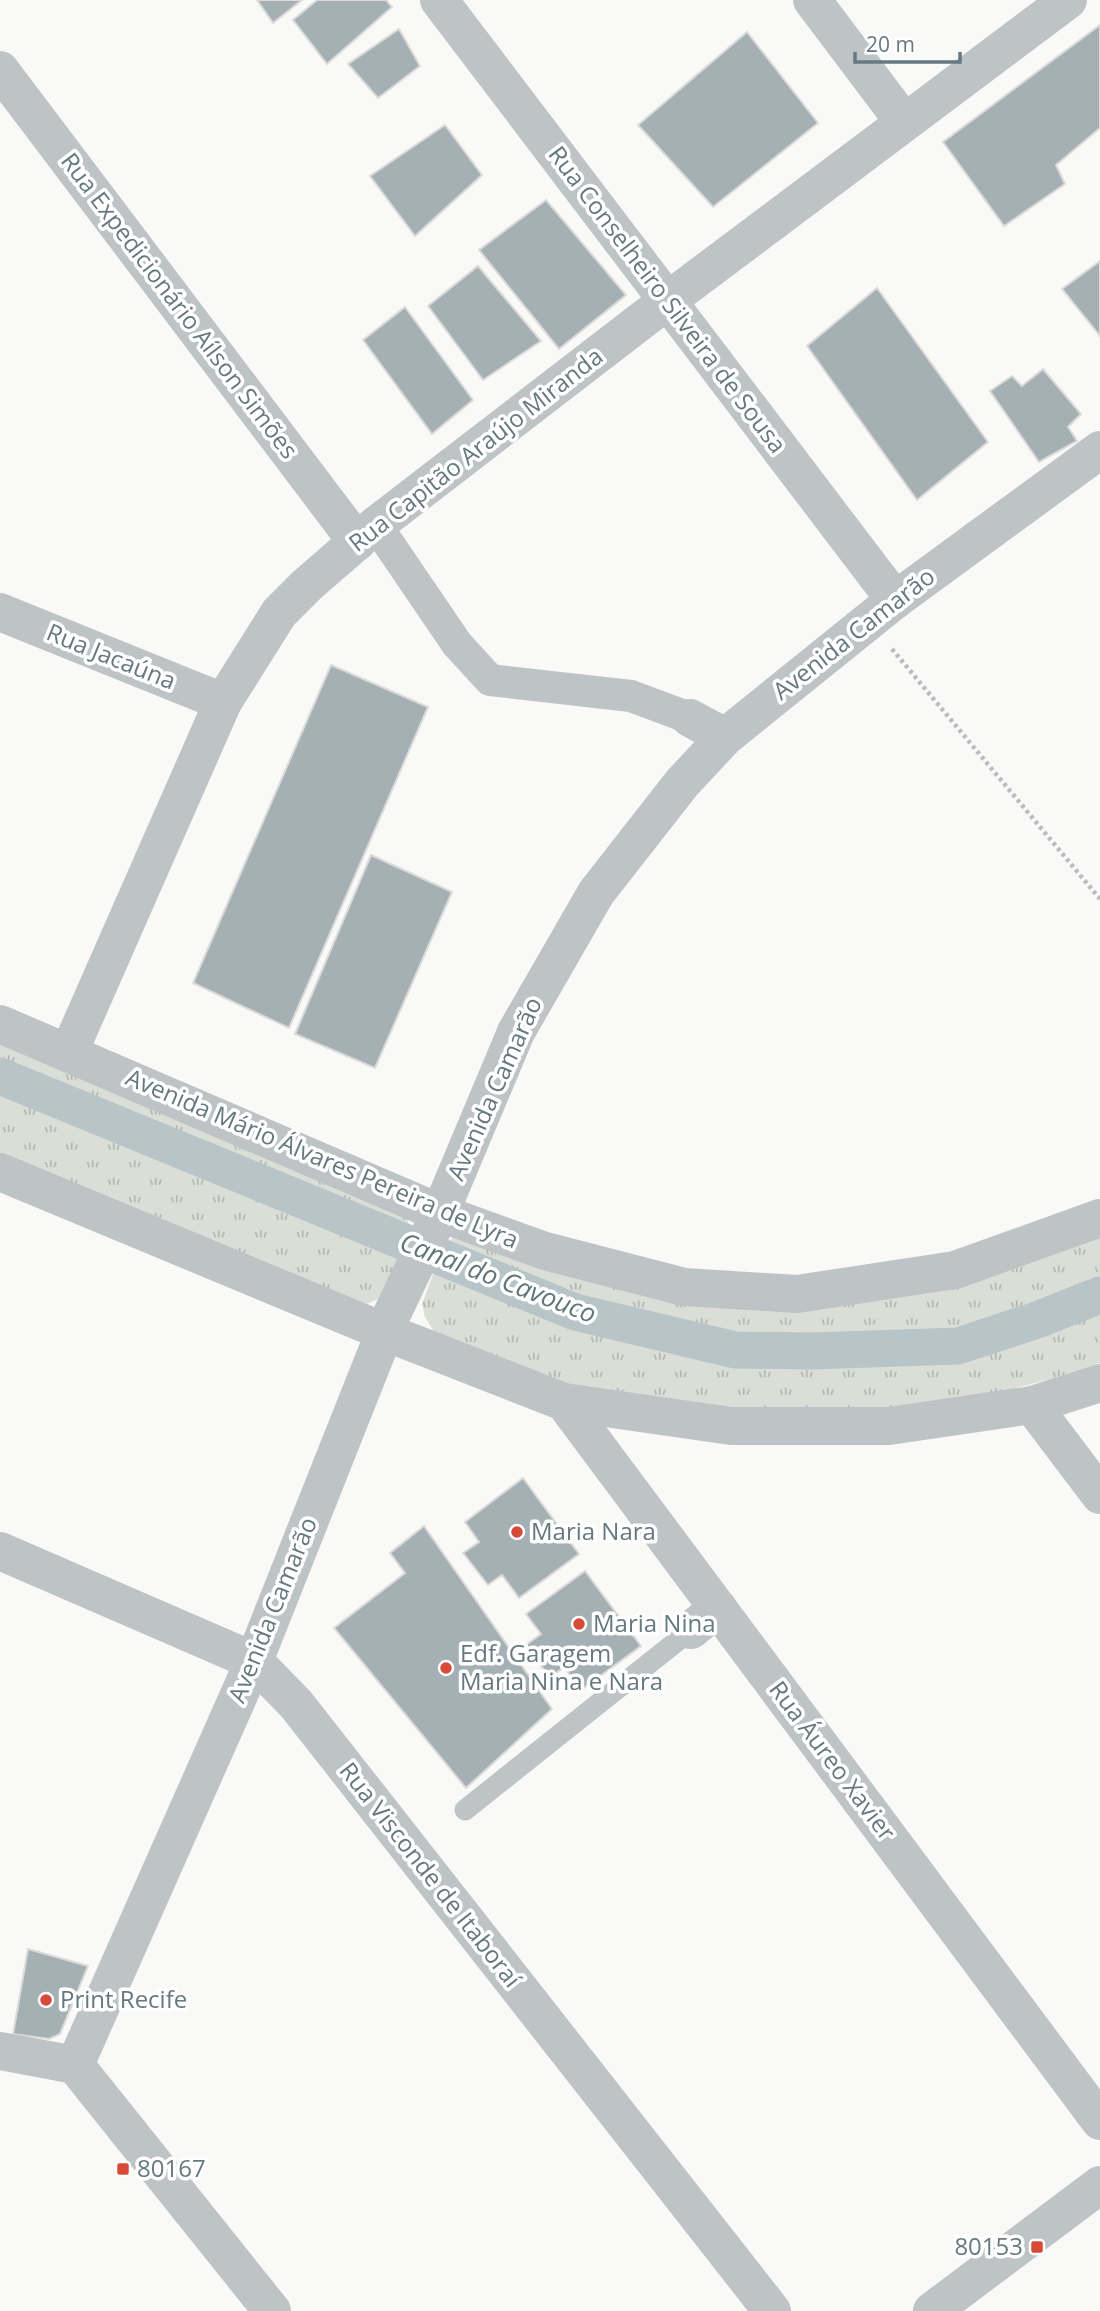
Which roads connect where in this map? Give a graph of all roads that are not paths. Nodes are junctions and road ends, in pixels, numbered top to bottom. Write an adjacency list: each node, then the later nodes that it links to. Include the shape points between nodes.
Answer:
1 (439, 0): 6 (street, Rua Conselheiro Silveira de Sousa)
2 (812, 0): 5 (street)
3 (1068, 0): 5 (street, Rua Capitão Araújo Miranda)
4 (0, 70): 8 (street, Rua Expedicionário Aílson Simões)
5 (904, 122): 6 (street, Rua Capitão Araújo Miranda)
6 (667, 301): 8 (street, Rua Capitão Araújo Miranda); 9 (street, Rua Conselheiro Silveira de Sousa)
7 (1100, 450): 9 (street, Avenida Camarão)
8 (367, 534): 11 (street, Rua Capitão Araújo Miranda, via 279,613); 12 (street, via 490,680 631,696)
9 (882, 611): 13 (street, Avenida Camarão)
10 (0, 612): 11 (street, Rua Jacaúna)
11 (223, 702): 15 (street, Rua Capitão Araújo Miranda)
12 (690, 718): 13 (street)
13 (725, 737): 18 (street, Avenida Camarão, via 682,783 596,892 516,1032)
14 (0, 1024): 15 (street, Avenida Mário Álvares Pereira de Lyra)
15 (69, 1052): 18 (street, Avenida Mário Álvares Pereira de Lyra)
16 (0, 1172): 19 (street)
17 (1100, 1218): 18 (street, Avenida Mário Álvares Pereira de Lyra, via 955,1270 797,1294 684,1287)
18 (436, 1221): 19 (street, Avenida Camarão)
19 (388, 1324): 21 (street); 26 (street, Avenida Camarão)
20 (1100, 1383): 22 (street)
21 (564, 1402): 22 (street, via 731,1426 889,1426); 25 (street, Rua Áureo Xavier)
22 (1032, 1405): 23 (street)
23 (1100, 1495)
24 (0, 1550): 26 (street, Rua Visconde de Itaboraí)
25 (704, 1619): 27 (lane); 30 (street, Rua Áureo Xavier)
26 (254, 1661): 29 (street, Avenida Camarão); 33 (street, Rua Visconde de Itaboraí, via 296,1704)
27 (465, 1810)
28 (0, 2051): 29 (street)
29 (75, 2065): 32 (street)
30 (1100, 2121)
31 (1100, 2185): 34 (street)
32 (272, 2311)
33 (772, 2311)
34 (932, 2311)

